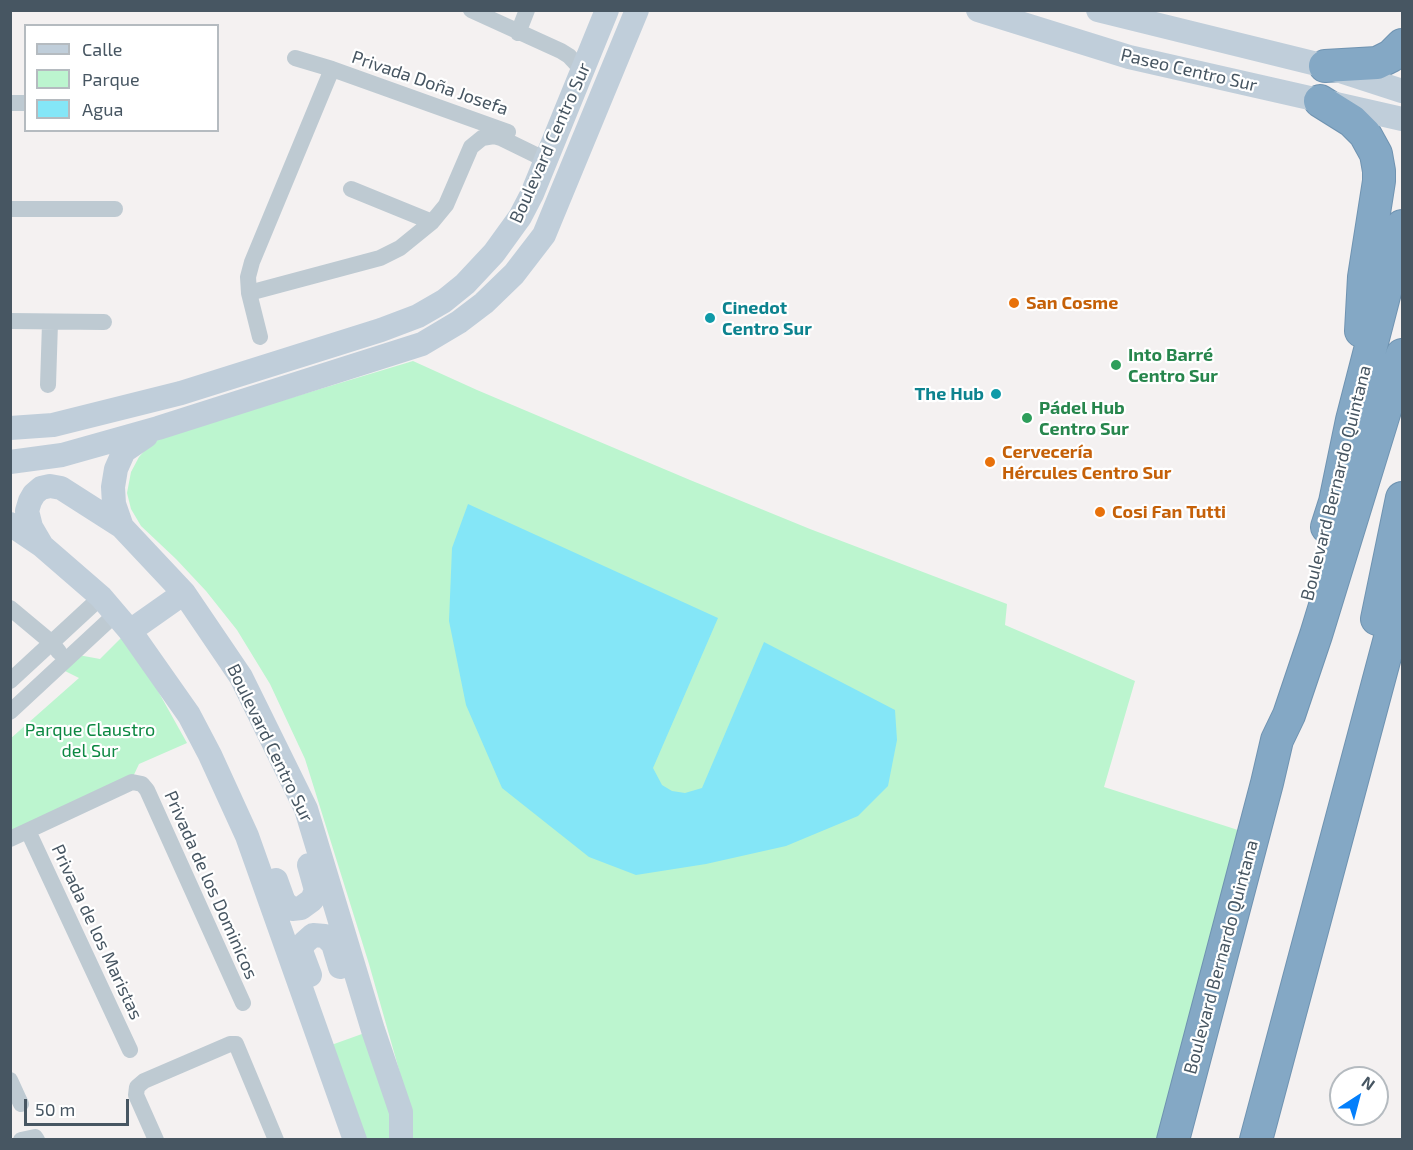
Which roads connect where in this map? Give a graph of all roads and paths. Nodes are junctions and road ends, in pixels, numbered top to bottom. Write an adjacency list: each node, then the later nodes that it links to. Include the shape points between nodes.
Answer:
1 (471, 10): 7 (street)
2 (527, 10): 7 (street)
3 (607, 10): 10 (street, Boulevard Centro Sur)
4 (637, 10): 31 (street, Boulevard Centro Sur, via 544,235 514,274 484,303 422,344)
5 (978, 10): 14 (street, Paseo Centro Sur, via 1130,57)
6 (1098, 10): 11 (street, Paseo Centro Sur)
7 (518, 33): 10 (street)
8 (1402, 45): 11 (highway, via 1377,63)
9 (295, 58): 12 (street, Privada Doña Josefa)
10 (587, 60): 16 (street, Boulevard Centro Sur)
11 (1325, 66): 13 (street, Paseo Centro Sur)
12 (332, 69): 16 (street, Privada Doña Josefa, via 512,133); 22 (street, via 252,262)
13 (1402, 91)
14 (1320, 101): 15 (street, Paseo Centro Sur); 28 (highway, via 1365,134 1376,154 1379,171 1365,277 1359,350)
15 (1402, 119)
16 (548, 156): 20 (street, Privada Doña Josefa, via 501,138 482,138 471,147 446,205); 30 (street, Boulevard Centro Sur, via 520,217 495,254 465,284 431,309 381,330 181,393 53,425)
17 (351, 189): 20 (street)
18 (10, 209): 19 (street)
19 (115, 209)
20 (432, 222): 22 (street, via 400,248 380,258)
21 (1402, 226): 28 (highway, Boulevard Bernardo Quintana)
22 (249, 293): 26 (street)
23 (10, 321): 24 (street)
24 (50, 322): 25 (street); 29 (street)
25 (105, 322)
26 (260, 337)
27 (1402, 355): 46 (highway, Boulevard Bernardo Quintana, via 1316,635)
28 (1361, 384): 46 (highway, Boulevard Bernardo Quintana, via 1335,502 1279,699)
29 (48, 385)
30 (10, 428)
31 (158, 428): 32 (street, Boulevard Centro Sur, via 62,455); 35 (street, Boulevard Centro Sur, via 124,451 116,469 114,504)
32 (10, 462)
33 (1402, 498): 47 (highway, via 1353,731)
34 (10, 524): 36 (street)
35 (122, 527): 36 (street, via 61,488 50,486 34,494 27,512); 37 (street, Boulevard Centro Sur)
36 (41, 545): 39 (street)
37 (184, 593): 41 (street); 48 (street, Boulevard Centro Sur, via 241,677)
38 (1402, 593): 47 (highway)
39 (101, 597): 41 (street); 42 (street)
40 (10, 608): 42 (street)
41 (124, 623): 43 (street); 50 (street, via 189,715)
42 (52, 643): 43 (street); 44 (street)
43 (66, 661): 45 (street)
44 (10, 681)
45 (10, 712)
46 (1277, 740): 64 (highway, Boulevard Bernardo Quintana)
47 (1354, 777): 65 (highway)
48 (306, 808): 50 (street, via 305,851 316,891 301,908 292,909 284,903 265,853); 53 (street, Boulevard Centro Sur)
49 (28, 831): 51 (street, Privada de los Dominicos); 52 (street, Privada de los Dominicos, via 132,782 142,784); 55 (street, Privada de los Maristas)
50 (248, 836): 54 (street)
51 (10, 839)
52 (243, 1003)
53 (366, 1005): 54 (street, via 349,990 333,944 325,936 313,935 301,951 319,1005); 63 (street, Boulevard Centro Sur, via 401,1112)
54 (315, 1026): 62 (street)
55 (130, 1050)
56 (10, 1080): 57 (street)
57 (21, 1104)
58 (21, 1140): 59 (street)
59 (38, 1140)
60 (156, 1140): 61 (street, via 136,1095 137,1087 236,1044)
61 (276, 1140)
62 (356, 1140)
63 (401, 1140)
64 (1173, 1140)
65 (1256, 1140)

